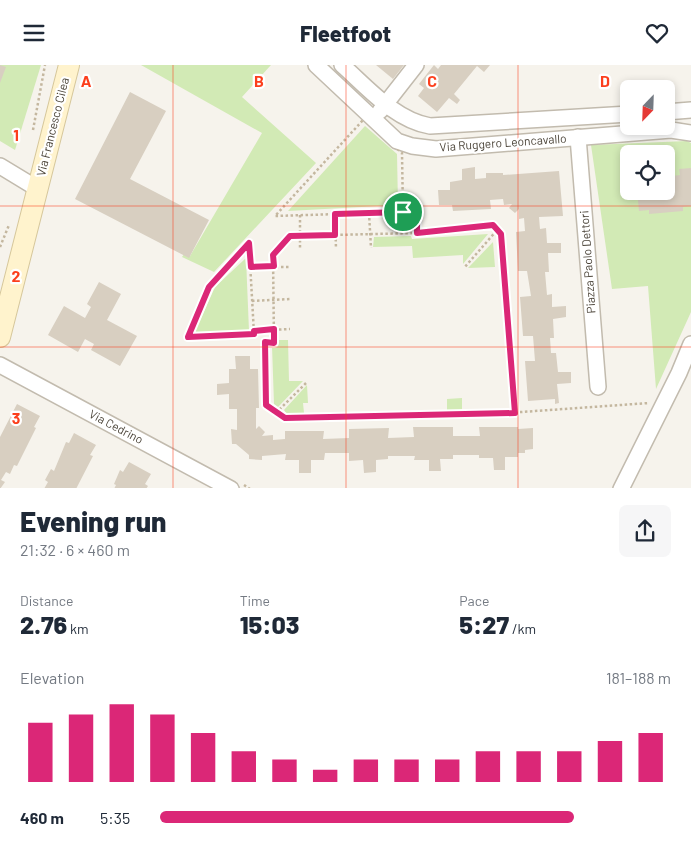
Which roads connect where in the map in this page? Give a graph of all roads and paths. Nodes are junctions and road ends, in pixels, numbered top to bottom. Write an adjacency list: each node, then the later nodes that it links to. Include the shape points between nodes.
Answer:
1 (69, 65): 13 (street, Via Francesco Cilea)
2 (316, 65): 9 (street, Via Ruggero Leoncavallo)
3 (342, 65): 5 (street, Via Ruggero Leoncavallo)
4 (416, 65): 5 (street)
5 (386, 104): 8 (street, Via Ruggero Leoncavallo, via 414,123 430,126); 9 (street)
6 (691, 110): 7 (street)
7 (675, 111)
8 (620, 115)
9 (374, 118): 11 (street, Via Ruggero Leoncavallo, via 398,141 436,149)
10 (691, 133): 11 (street, Via Ruggero Leoncavallo, via 671,130)
11 (578, 137): 41 (street, Piazza Paolo Dettori)
12 (0, 166): 13 (street)
13 (38, 189): 30 (street, Via Francesco Cilea); 37 (street, Via Francesco Cilea)
14 (403, 212): 15 (path); 17 (path, via 402,153 364,119 275,216); 19 (path, via 417,217)
15 (369, 213): 16 (path); 20 (path)
16 (335, 214): 17 (path); 21 (path)
17 (300, 215): 22 (path)
18 (498, 229): 19 (path, via 493,225); 29 (path); 44 (path, via 505,269)
19 (417, 233): 20 (path)
20 (370, 234): 21 (path); 23 (path)
21 (335, 235): 22 (path); 25 (path)
22 (300, 236): 24 (path); 26 (path, via 290,236 273,255)
23 (370, 248)
24 (300, 249)
25 (336, 249)
26 (274, 266): 27 (path); 28 (path); 32 (path)
27 (251, 267): 33 (path); 36 (path, via 249,243 209,287 188,337 254,334)
28 (289, 267)
29 (464, 268)
30 (0, 285)
31 (290, 299): 32 (path)
32 (274, 300): 33 (path); 34 (path)
33 (252, 301): 36 (path)
34 (274, 329): 35 (path); 36 (path); 43 (path, via 274,343 265,342 266,405)
35 (290, 329)
36 (254, 331)
37 (0, 337)
38 (691, 344): 42 (street)
39 (0, 365): 45 (street, Via Cedrino)
40 (306, 383): 43 (path)
41 (598, 387)
42 (662, 403): 44 (path); 46 (street)
43 (277, 412): 44 (path, via 285,418)
44 (515, 413)
45 (229, 488)
46 (621, 488)

